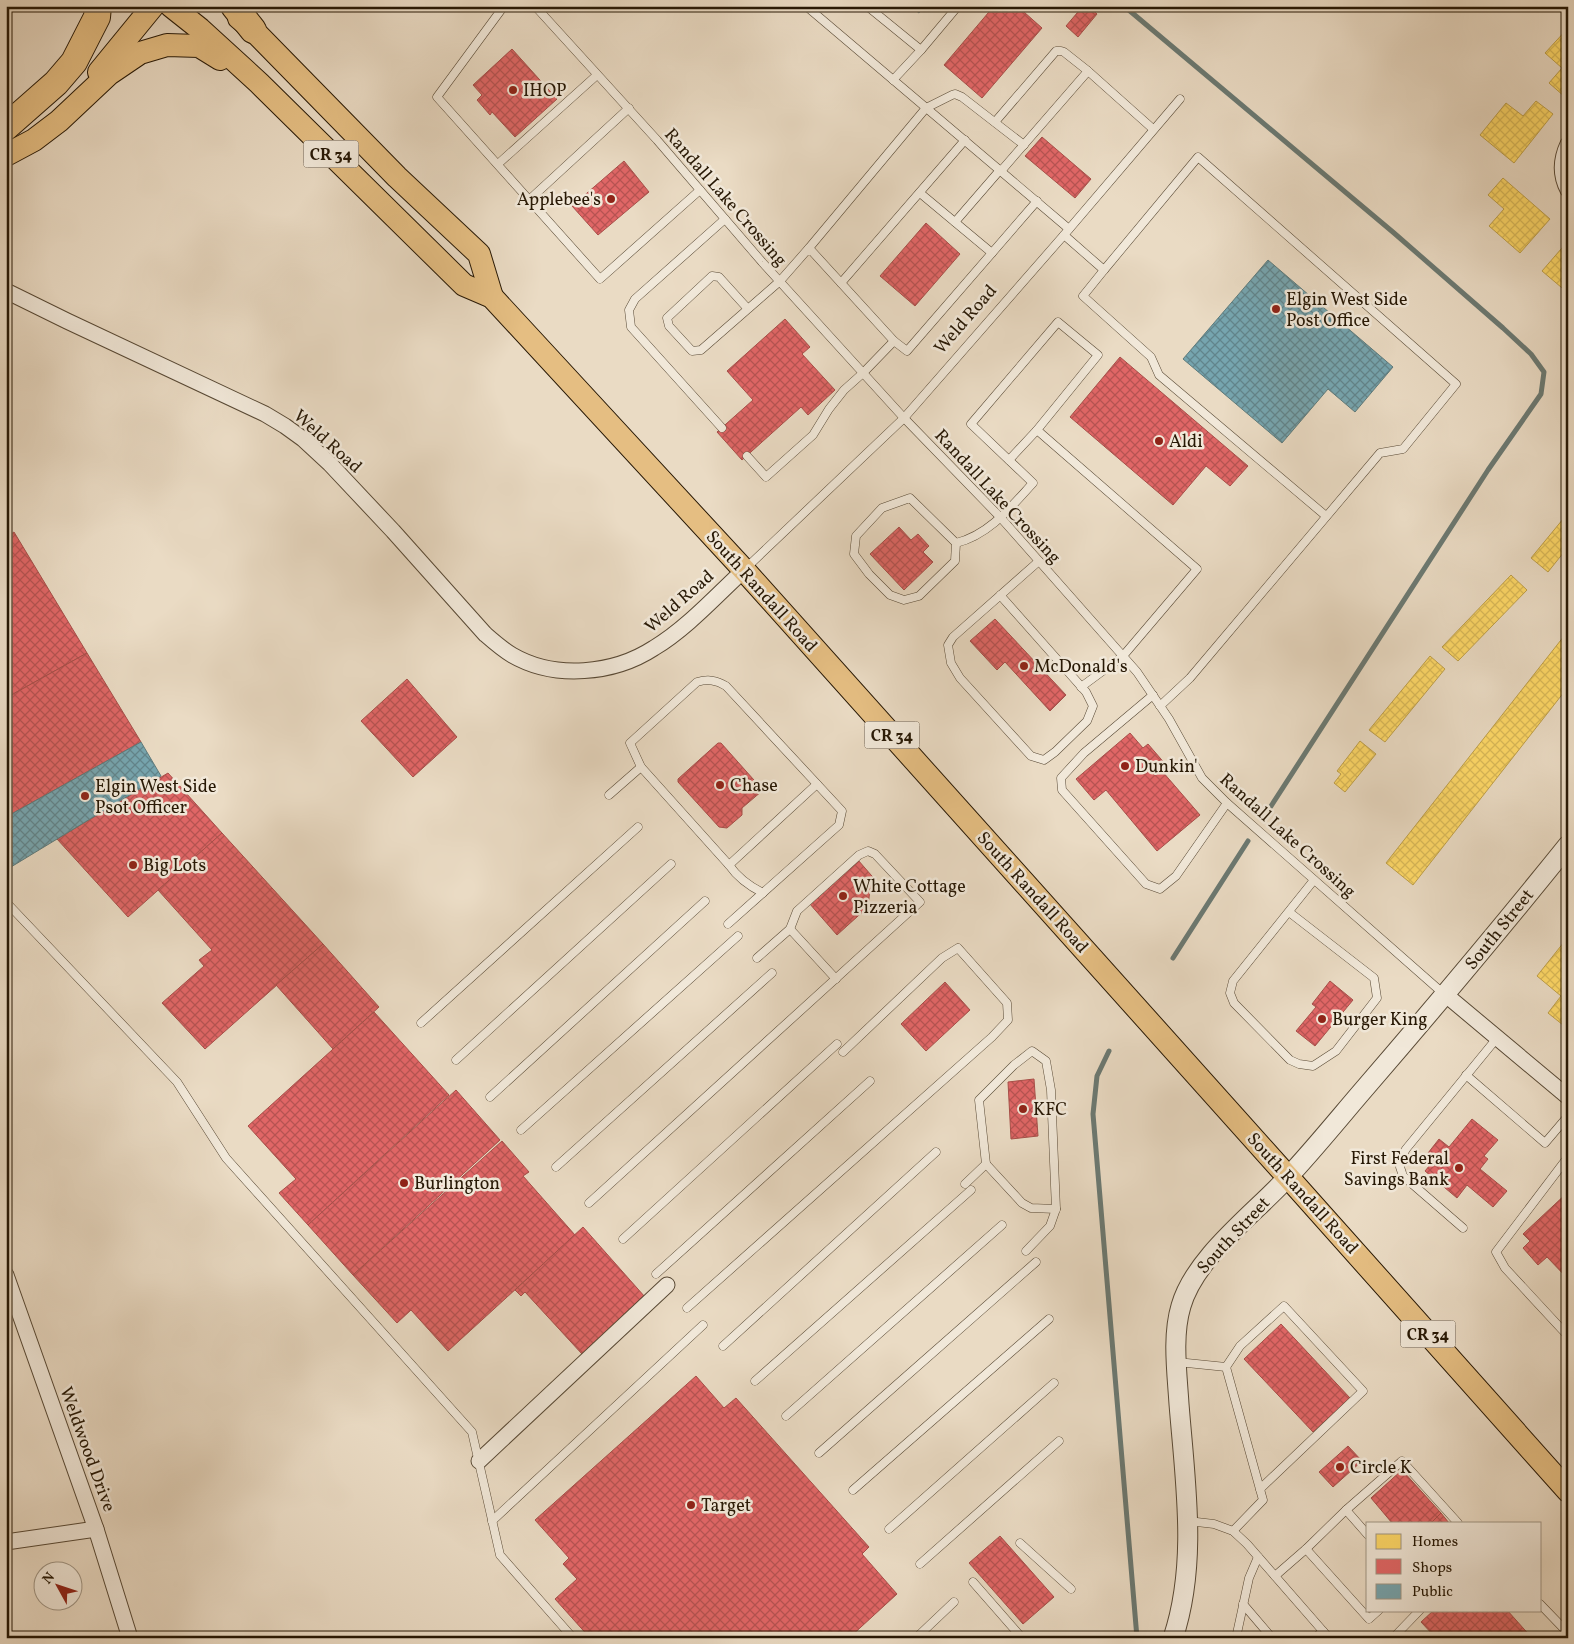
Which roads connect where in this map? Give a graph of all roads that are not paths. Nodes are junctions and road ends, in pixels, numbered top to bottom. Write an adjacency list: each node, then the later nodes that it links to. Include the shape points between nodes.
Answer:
1 (98, 6): 22 (highway, via 97,17 74,62 56,83)
2 (153, 6): 20 (main road)
3 (171, 6): 16 (main road, South Randall Road / CR 34)
4 (226, 6): 11 (main road, South Randall Road / CR 34)
5 (234, 6): 11 (highway)
6 (504, 6): 28 (lane, via 437,97)
7 (535, 6): 14 (lane, Randall Lake Crossing)
8 (806, 6): 15 (lane)
9 (867, 6): 12 (lane)
10 (958, 6): 12 (lane)
11 (253, 30): 44 (main road, South Randall Road / CR 34, via 396,177 480,254)
12 (921, 50): 15 (lane)
13 (1088, 71): 21 (lane, via 1061,50 1056,51); 23 (lane); 25 (lane)
14 (597, 75): 18 (lane, Randall Lake Crossing); 28 (lane)
15 (893, 80): 19 (lane)
16 (259, 83): 20 (main road, via 199,46 167,45 140,53 109,74); 44 (main road, South Randall Road / CR 34, via 464,285)
17 (1180, 99): 23 (lane, Weld Road)
18 (628, 108): 30 (lane, Randall Lake Crossing); 33 (lane)
19 (926, 108): 21 (lane, via 956,94); 24 (lane); 38 (lane)
20 (59, 121): 27 (main road)
21 (995, 122): 25 (lane)
22 (6, 127)
23 (1153, 130): 37 (lane, Weld Road)
24 (964, 140): 29 (lane); 32 (lane)
25 (1024, 144): 29 (lane)
26 (1568, 144): 31 (street, via 1562,160 1562,172)
27 (6, 156)
28 (498, 164): 33 (lane)
29 (1001, 171): 34 (lane); 36 (lane)
30 (700, 190): 33 (lane, via 600,279); 35 (lane, Randall Lake Crossing)
31 (1568, 190)
32 (920, 193): 36 (lane); 42 (lane)
33 (530, 200)
34 (1037, 201): 37 (lane); 39 (lane)
35 (725, 219): 41 (lane, Randall Lake Crossing); 49 (lane, via 635,299 629,310 631,327)
36 (955, 222): 39 (lane)
37 (1067, 232): 40 (lane); 48 (lane, Weld Road)
38 (809, 248): 41 (lane); 42 (lane)
39 (992, 252): 46 (lane, via 906,351)
40 (1104, 270): 53 (lane, via 1082,296 1152,357 1160,375); 53 (lane, via 1198,157 1456,384 1403,449 1380,453)
41 (780, 281): 45 (lane); 47 (lane, Randall Lake Crossing)
42 (841, 283): 46 (lane)
43 (6, 291): 57 (street, Weld Road, via 285,426 336,471 485,634 501,648 535,665 575,672 633,659 670,637)
44 (492, 297): 57 (main road, South Randall Road / CR 34)
45 (748, 309): 45 (lane, via 701,350 692,351 668,326 667,318 712,276 719,277)
46 (894, 341): 47 (lane)
47 (863, 373): 48 (lane, Randall Lake Crossing); 51 (lane, via 844,390 812,435 766,477)
48 (904, 418): 54 (lane, Randall Lake Crossing); 57 (lane, Weld Road)
49 (722, 428)
50 (1037, 430): 52 (lane); 52 (lane, via 1098,355 1058,322 971,424); 59 (lane, via 1198,569)
51 (746, 456)
52 (1009, 460): 54 (lane, via 1033,483)
53 (1326, 516): 62 (lane, via 1190,678)
54 (1001, 518): 55 (lane, via 970,540); 56 (lane, Randall Lake Crossing)
55 (956, 543): 55 (lane, via 954,561 919,596 904,600 890,595 854,554 856,536 882,508 910,498)
56 (1039, 561): 58 (lane); 59 (lane, Randall Lake Crossing)
57 (744, 570): 98 (main road, South Randall Road / CR 34)
58 (1000, 595): 60 (lane); 60 (lane, via 953,637 948,653 960,678 1031,756 1044,760 1087,721 1093,706)
59 (1123, 656): 60 (lane); 61 (lane, Randall Lake Crossing)
60 (1081, 687)
61 (1153, 695): 62 (lane, Randall Lake Crossing); 66 (lane, via 1084,753 1061,778 1062,790 1146,884 1160,888 1176,876)
62 (1160, 706): 66 (lane, Randall Lake Crossing, via 1202,778)
63 (641, 767): 64 (lane, via 630,743 697,682 716,680 726,686); 65 (lane); 70 (lane)
64 (817, 784): 70 (lane); 72 (lane, via 842,811 839,825)
65 (609, 796)
66 (1227, 803): 71 (lane, Randall Lake Crossing)
67 (638, 827): 83 (lane)
68 (1565, 855): 82 (street, South Street)
69 (671, 864): 87 (lane)
70 (729, 865): 72 (lane, via 750,886)
71 (1314, 880): 75 (lane); 82 (lane, Randall Lake Crossing)
72 (763, 893): 76 (lane)
73 (705, 901): 90 (lane)
74 (6, 902): 121 (lane, via 177,1082 226,1158 472,1432)
75 (1289, 912): 75 (lane, via 1233,981 1230,993 1234,1003 1290,1060 1313,1066 1336,1051 1377,998 1374,978)
76 (728, 924)
77 (790, 929): 79 (lane); 81 (lane); 81 (lane, via 797,911 859,855 868,851 875,854 920,902)
78 (738, 936): 93 (lane)
79 (757, 958)
80 (772, 973): 97 (lane)
81 (836, 979): 99 (lane)
82 (1446, 995): 84 (street); 98 (street, South Street)
83 (421, 1023)
84 (1497, 1038): 88 (lane); 91 (street)
85 (837, 1044): 103 (lane)
86 (843, 1052): 109 (lane, via 942,958 958,948 1007,1003 1008,1020 992,1037)
87 (456, 1060)
88 (1466, 1075): 92 (lane, via 1545,1144); 102 (lane, via 1406,1149 1400,1167 1403,1176)
89 (870, 1081): 106 (lane)
90 (490, 1097)
91 (1568, 1097)
92 (1568, 1116)
93 (521, 1130)
94 (936, 1152): 113 (lane)
95 (1567, 1160): 112 (lane, via 1496,1252 1505,1268)
96 (986, 1164): 100 (lane, via 1022,1203 1031,1208); 100 (lane, via 979,1100 1032,1051 1046,1061 1051,1090); 116 (lane, via 968,1187)
97 (556, 1167)
98 (1288, 1177): 114 (street, South Street, via 1210,1255 1192,1279 1177,1321); 124 (main road, South Randall Road / CR 34)
99 (589, 1203)
100 (1056, 1209): 104 (lane, via 1050,1226)
101 (1002, 1225): 118 (lane)
102 (1463, 1228)
103 (623, 1239)
104 (1026, 1251)
105 (1036, 1262): 120 (lane)
106 (656, 1274)
107 (6, 1275): 129 (street, Weldwood Drive)
108 (666, 1286): 121 (street)
109 (688, 1308)
110 (1049, 1319): 123 (lane)
111 (703, 1325): 126 (lane)
112 (1568, 1336)
113 (723, 1346)
114 (1177, 1362): 115 (lane); 127 (street, South Street)
115 (1226, 1367): 122 (lane); 122 (lane, via 1240,1346 1284,1306 1362,1391)
116 (755, 1381)
117 (1054, 1384): 130 (lane)
118 (786, 1416)
119 (1059, 1440): 137 (lane)
120 (819, 1453)
121 (479, 1461): 126 (lane)
122 (1260, 1489): 131 (lane, via 1263,1500)
123 (853, 1490)
124 (1568, 1491)
125 (1346, 1510): 128 (lane, via 1402,1462); 132 (lane); 135 (lane)
126 (492, 1521): 149 (lane, via 500,1556)
127 (1188, 1521): 131 (lane, via 1214,1524); 152 (street, South Street, via 1186,1583)
128 (1457, 1522)
129 (96, 1529): 133 (street); 148 (street, Weldwood Drive)
130 (888, 1529)
131 (1233, 1531): 136 (lane)
132 (1366, 1533)
133 (6, 1542)
134 (1020, 1543): 140 (lane)
135 (1306, 1549): 138 (lane); 144 (lane, via 1369,1619)
136 (1258, 1557): 138 (lane); 142 (lane)
137 (920, 1564)
138 (1275, 1576): 146 (lane)
139 (973, 1582): 151 (lane)
140 (1071, 1589)
141 (954, 1602): 150 (lane)
142 (1243, 1604): 153 (lane); 154 (lane)
143 (1542, 1606): 147 (lane)
144 (1377, 1612)
145 (1418, 1612): 157 (lane)
146 (1323, 1631): 155 (lane); 156 (lane)
147 (1568, 1633)
148 (130, 1638)
149 (573, 1638)
150 (916, 1638)
151 (1022, 1638)
152 (1173, 1638)
153 (1236, 1638)
154 (1272, 1638)
155 (1315, 1638)
156 (1329, 1638)
157 (1393, 1638)

